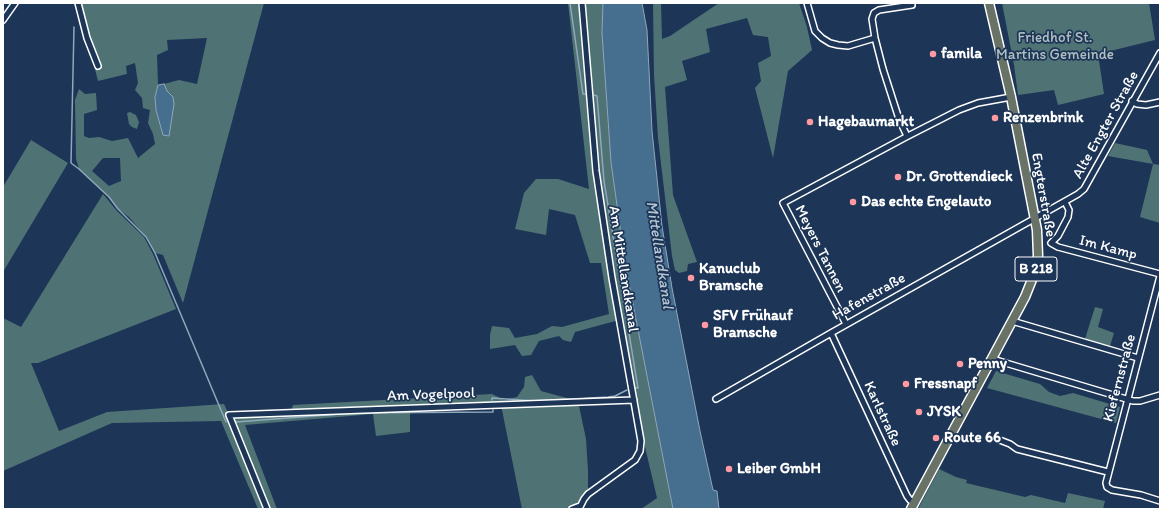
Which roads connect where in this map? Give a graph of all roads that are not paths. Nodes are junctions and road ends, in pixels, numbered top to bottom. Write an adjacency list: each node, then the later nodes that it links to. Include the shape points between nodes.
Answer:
1 (15, 3): 7 (street)
2 (78, 3): 10 (street, via 87,38)
3 (582, 3): 26 (street, Am Mittellandkanal, via 596,171)
4 (807, 3): 8 (street, via 815,31 830,43 848,46)
5 (989, 3): 11 (main road, Engterstraße / B 218)
6 (912, 5): 8 (street, via 874,13 872,19)
7 (3, 20)
8 (875, 38): 14 (street, via 899,119)
9 (1160, 53): 12 (street, Alte Engter Straße)
10 (98, 66)
11 (1011, 97): 14 (street, Meyers Tannen, via 959,110); 16 (main road, Engterstraße / B 218)
12 (1132, 101): 13 (street, via 1146,105); 15 (street, Alte Engter Straße, via 1084,189)
13 (1160, 102)
14 (907, 136): 19 (street, Meyers Tannen, via 783,203)
15 (1065, 202): 16 (street, Alte Engter Straße); 17 (street, Im Kamp, via 1069,210 1068,217 1058,236 1051,243)
16 (1034, 218): 18 (main road, Engterstraße / B 218, via 1038,241 1036,269 1029,289); 19 (street, Hafenstraße)
17 (1160, 275): 22 (street, Kiefernstraße)
18 (1012, 321): 21 (main road, Engterstraße / B 218); 22 (street)
19 (846, 324): 20 (street, Hafenstraße)
20 (830, 332): 24 (street, Hafenstraße); 30 (street, Karlstraße)
21 (992, 358): 25 (street); 30 (main road, Engterstraße / B 218)
22 (1138, 358): 25 (street, Kiefernstraße)
23 (1160, 395): 25 (street, via 1140,401)
24 (716, 399)
25 (1127, 399): 28 (street, Kiefernstraße)
26 (634, 400): 31 (street, Am Mittellandkanal, via 641,441 640,451 635,460 588,494); 32 (street, Am Vogelpool, via 228,415)
27 (997, 439): 28 (street, via 1017,449)
28 (1108, 472): 29 (street, Kiefernstraße, via 1106,483 1112,490)
29 (1160, 501)
30 (913, 506)
31 (579, 507): 33 (street)
32 (267, 509)
33 (572, 509)

